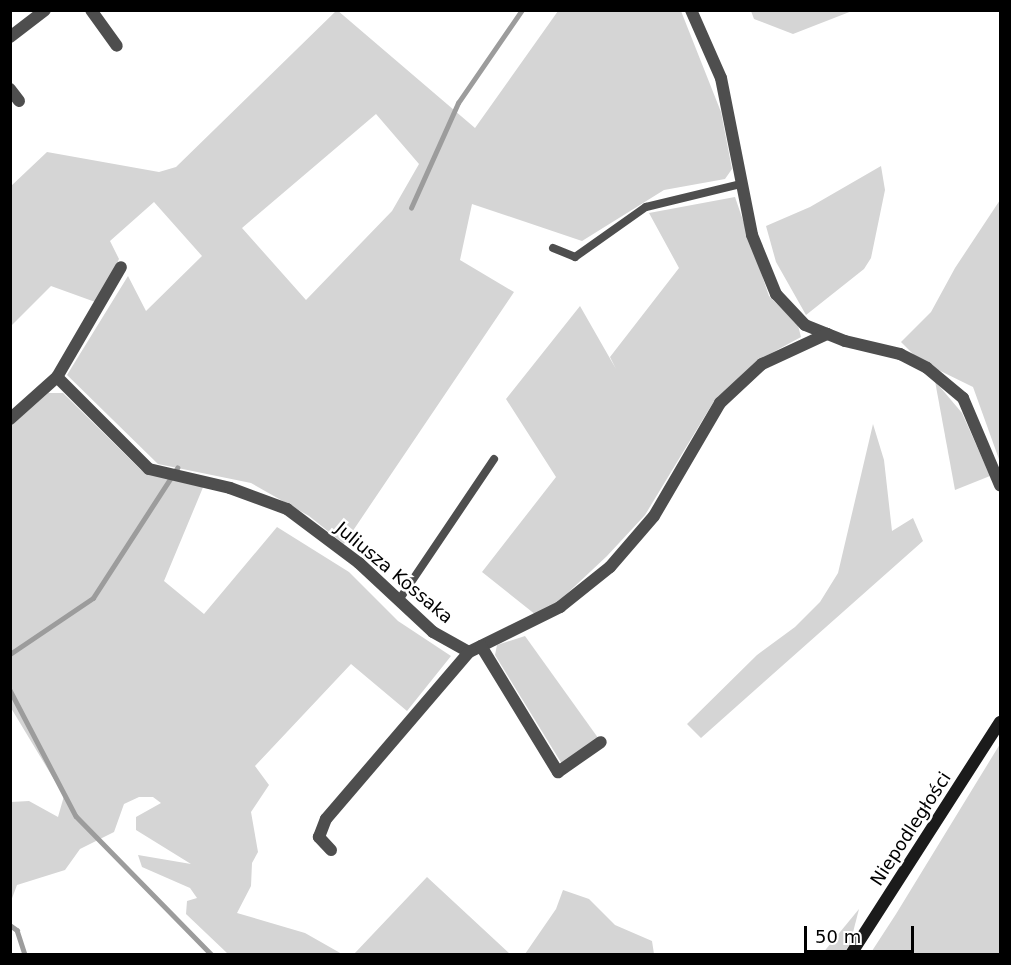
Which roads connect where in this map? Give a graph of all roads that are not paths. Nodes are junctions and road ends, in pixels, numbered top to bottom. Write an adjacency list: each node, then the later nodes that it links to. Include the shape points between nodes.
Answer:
1 (45, 10): 4 (street)
2 (91, 10): 5 (street)
3 (691, 10): 8 (street, via 721,78 737,146)
4 (10, 37)
5 (117, 46)
6 (10, 89): 7 (street)
7 (19, 101)
8 (740, 184): 9 (lane, via 646,207 575,257); 11 (street, via 752,235 776,294 805,325)
9 (554, 248)
10 (121, 267): 12 (street)
11 (827, 334): 15 (street, via 900,354 927,368 963,398); 17 (street, via 762,364 720,404 654,516 610,567 560,607)
12 (57, 377): 13 (street); 16 (street, Juliusza Kossaka, via 135,457 165,474 230,488 287,510 359,563)
13 (10, 419)
14 (494, 459): 16 (lane)
15 (1000, 485)
16 (399, 600): 18 (street, Juliusza Kossaka, via 433,632)
17 (481, 646): 18 (street); 20 (street, via 558,772)
18 (469, 652): 21 (street, via 326,819 319,837)
19 (1000, 722): 22 (street, Niepodległości)
20 (601, 742)
21 (331, 850)
22 (851, 954)

